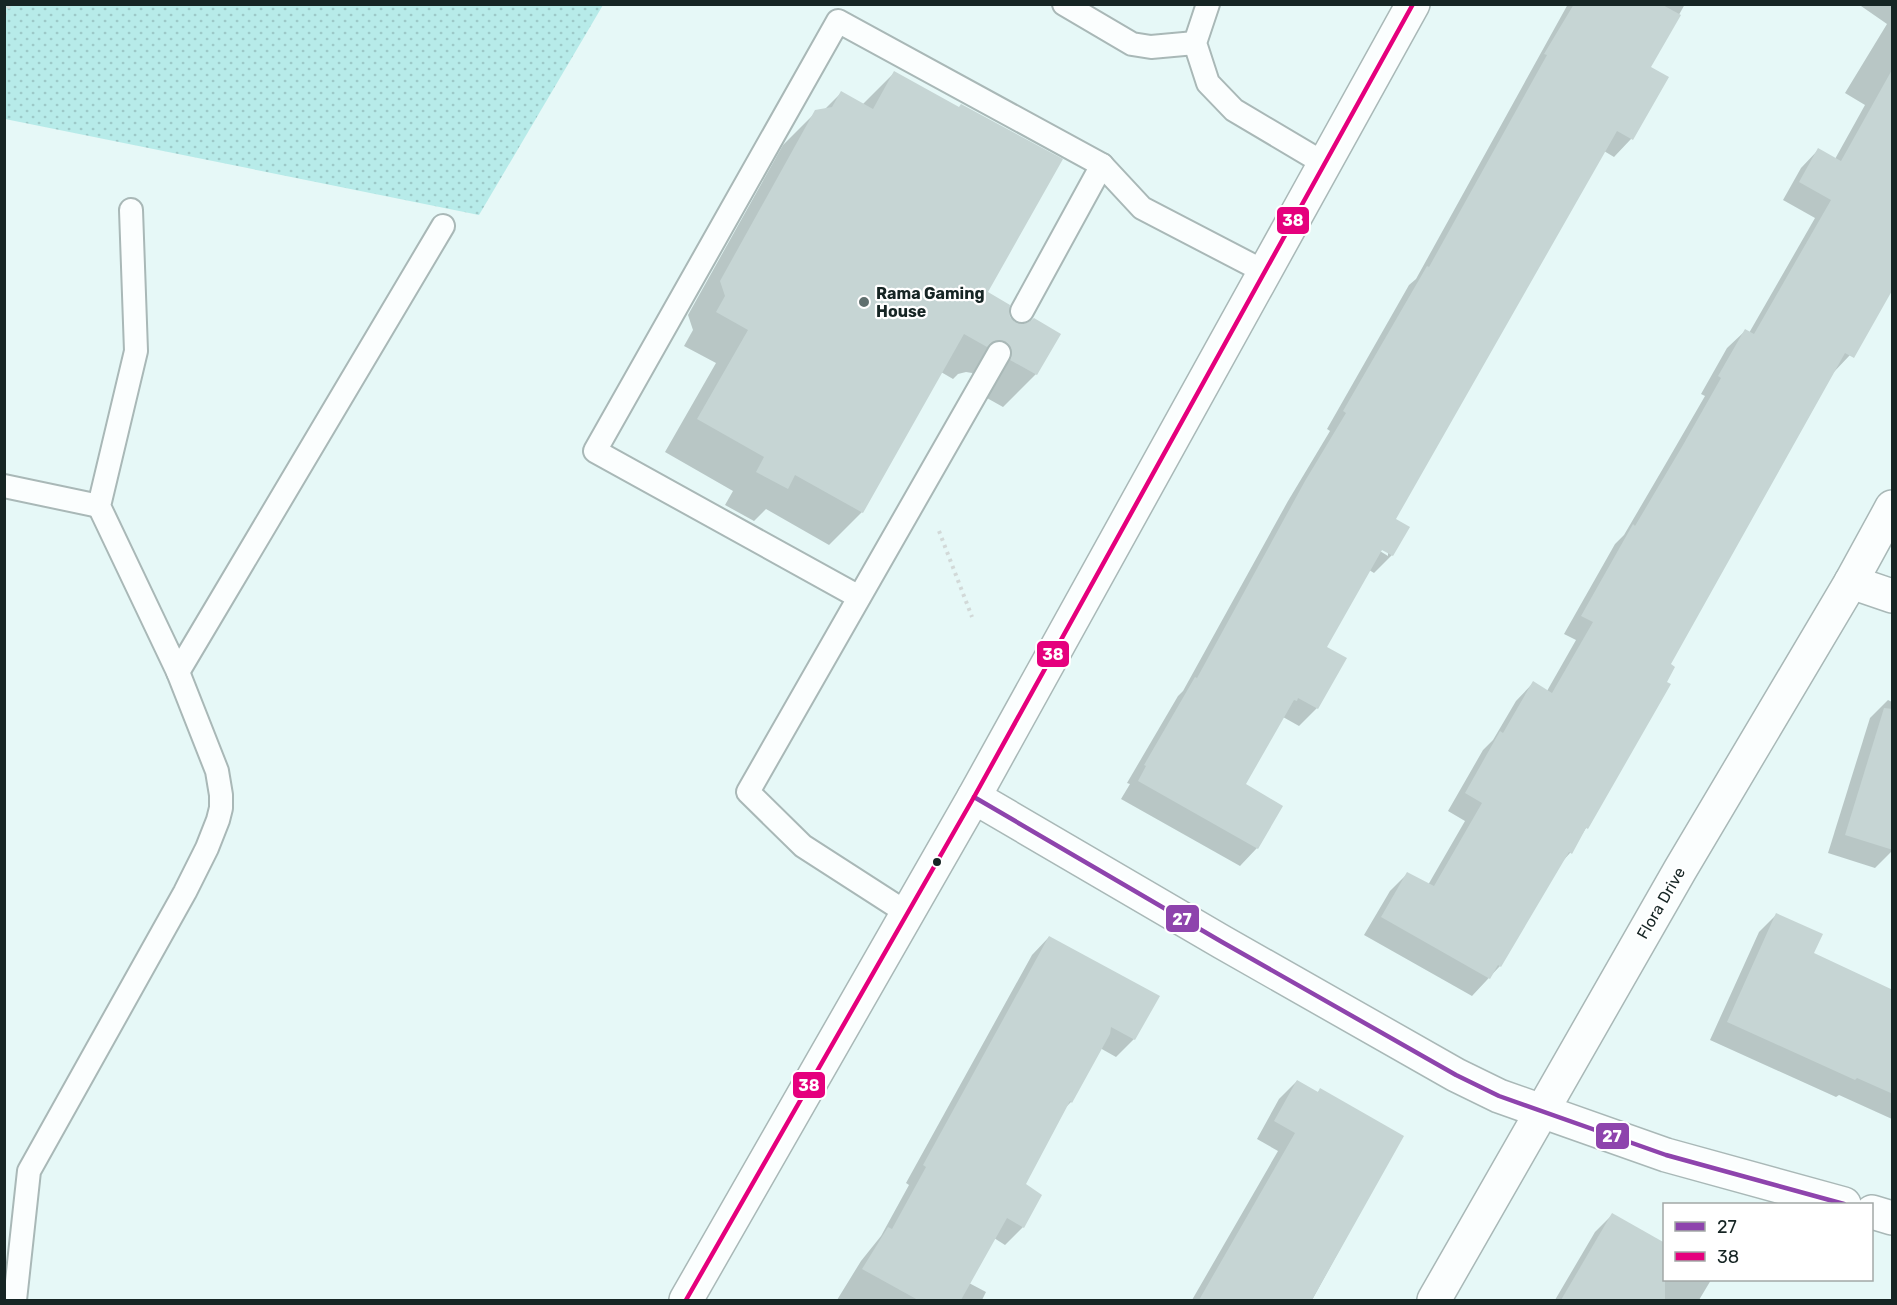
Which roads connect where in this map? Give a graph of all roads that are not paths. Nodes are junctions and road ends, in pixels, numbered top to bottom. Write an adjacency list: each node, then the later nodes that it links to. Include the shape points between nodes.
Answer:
1 (1064, 4): 4 (lane, via 1132,44 1151,47)
2 (1208, 4): 4 (lane)
3 (1413, 4): 5 (street)
4 (1196, 43): 5 (lane, via 1208,83 1234,110)
5 (1325, 164): 9 (street)
6 (1102, 165): 9 (lane, via 1142,208); 10 (lane); 17 (lane, via 838,21 594,451)
7 (131, 210): 13 (lane, via 136,351)
8 (443, 226): 18 (lane)
9 (1265, 272): 19 (street)
10 (1022, 311)
11 (999, 353): 17 (lane)
12 (4, 486): 13 (lane)
13 (99, 506): 18 (lane)
14 (1893, 507): 15 (street, Flora Drive)
15 (1851, 582): 16 (street); 21 (street, Flora Drive)
16 (1893, 596)
17 (859, 597): 20 (lane, via 747,792 803,846)
18 (178, 672): 25 (lane, via 217,771 221,795 218,820 175,912 30,1171)
19 (974, 797): 20 (street); 21 (street, via 1456,1075 1499,1096)
20 (907, 913): 26 (street)
21 (1543, 1110): 22 (street, via 1666,1155); 27 (street, Flora Drive)
22 (1840, 1203)
23 (1873, 1212): 24 (street)
24 (1893, 1218)
25 (15, 1300)
26 (686, 1300)
27 (1434, 1300)

